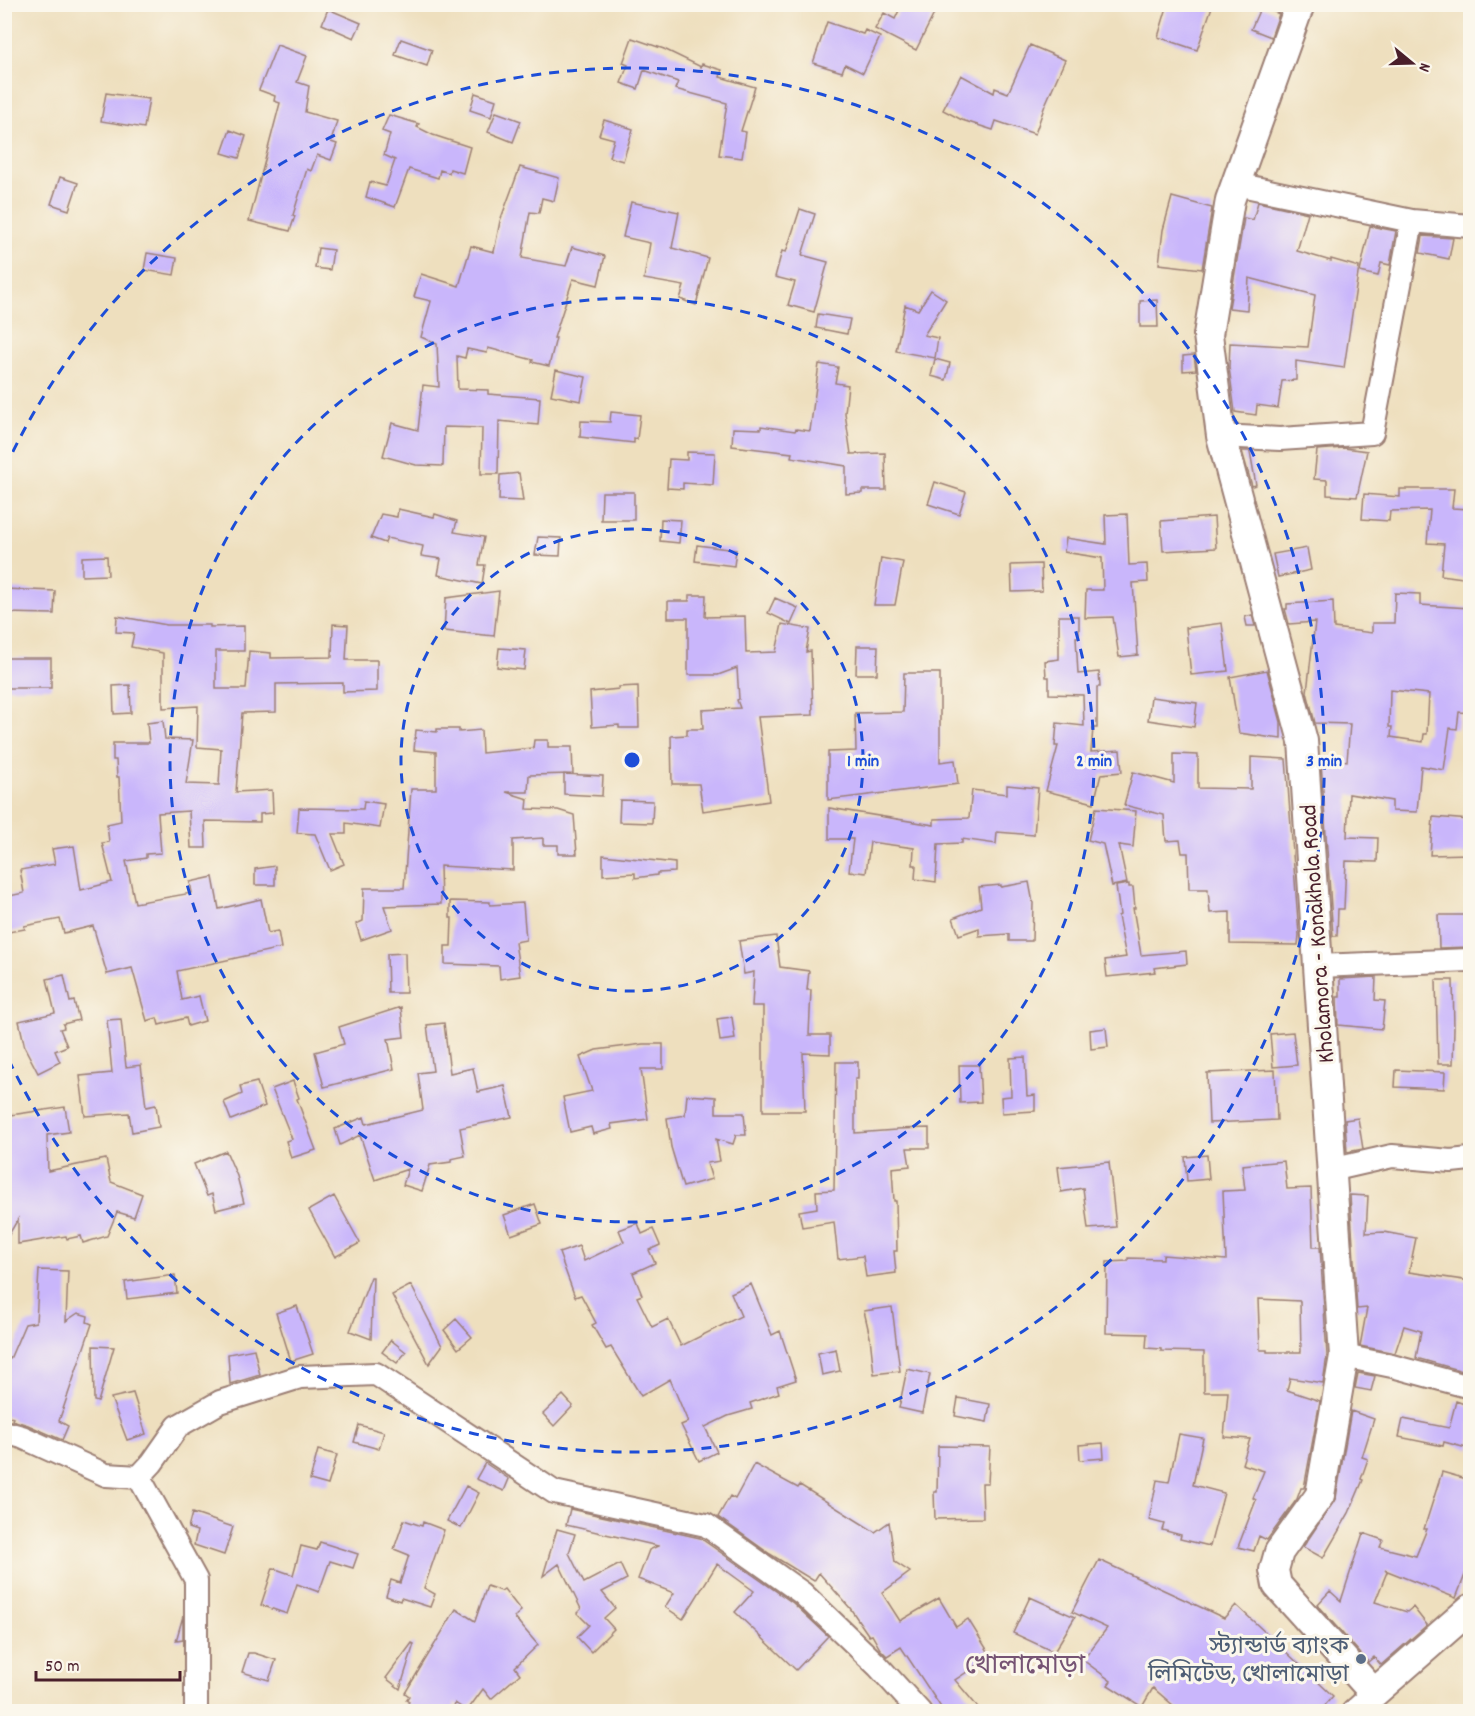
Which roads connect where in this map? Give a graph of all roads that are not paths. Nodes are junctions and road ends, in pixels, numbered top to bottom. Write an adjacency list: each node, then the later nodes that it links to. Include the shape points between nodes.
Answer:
1 (1300, 4): 2 (main road, Kholamora - Konakhola Road)
2 (1236, 184): 3 (street); 5 (main road, Kholamora - Konakhola Road, via 1208,335)
3 (1412, 221): 4 (street); 5 (street, via 1372,433 1280,439)
4 (1470, 226)
5 (1221, 436): 7 (main road, Kholamora - Konakhola Road, via 1303,741)
6 (1470, 960): 7 (street)
7 (1318, 966): 9 (main road, Kholamora - Konakhola Road)
8 (1470, 1159): 9 (street, via 1392,1156)
9 (1331, 1170): 10 (main road, Kholamora - Konakhola Road)
10 (1344, 1356): 11 (street); 15 (main road, Kholamora - Konakhola Road, via 1320,1495 1280,1552 1274,1570 1277,1585)
11 (1470, 1387)
12 (4, 1432): 13 (street, via 106,1475)
13 (139, 1477): 16 (street, via 196,1580); 17 (street, via 177,1426 220,1402 300,1377 376,1374 554,1492 706,1525 802,1593)
14 (1470, 1608): 15 (main road)
15 (1374, 1693): 18 (street)
16 (196, 1712)
17 (920, 1712)
18 (1353, 1712)

